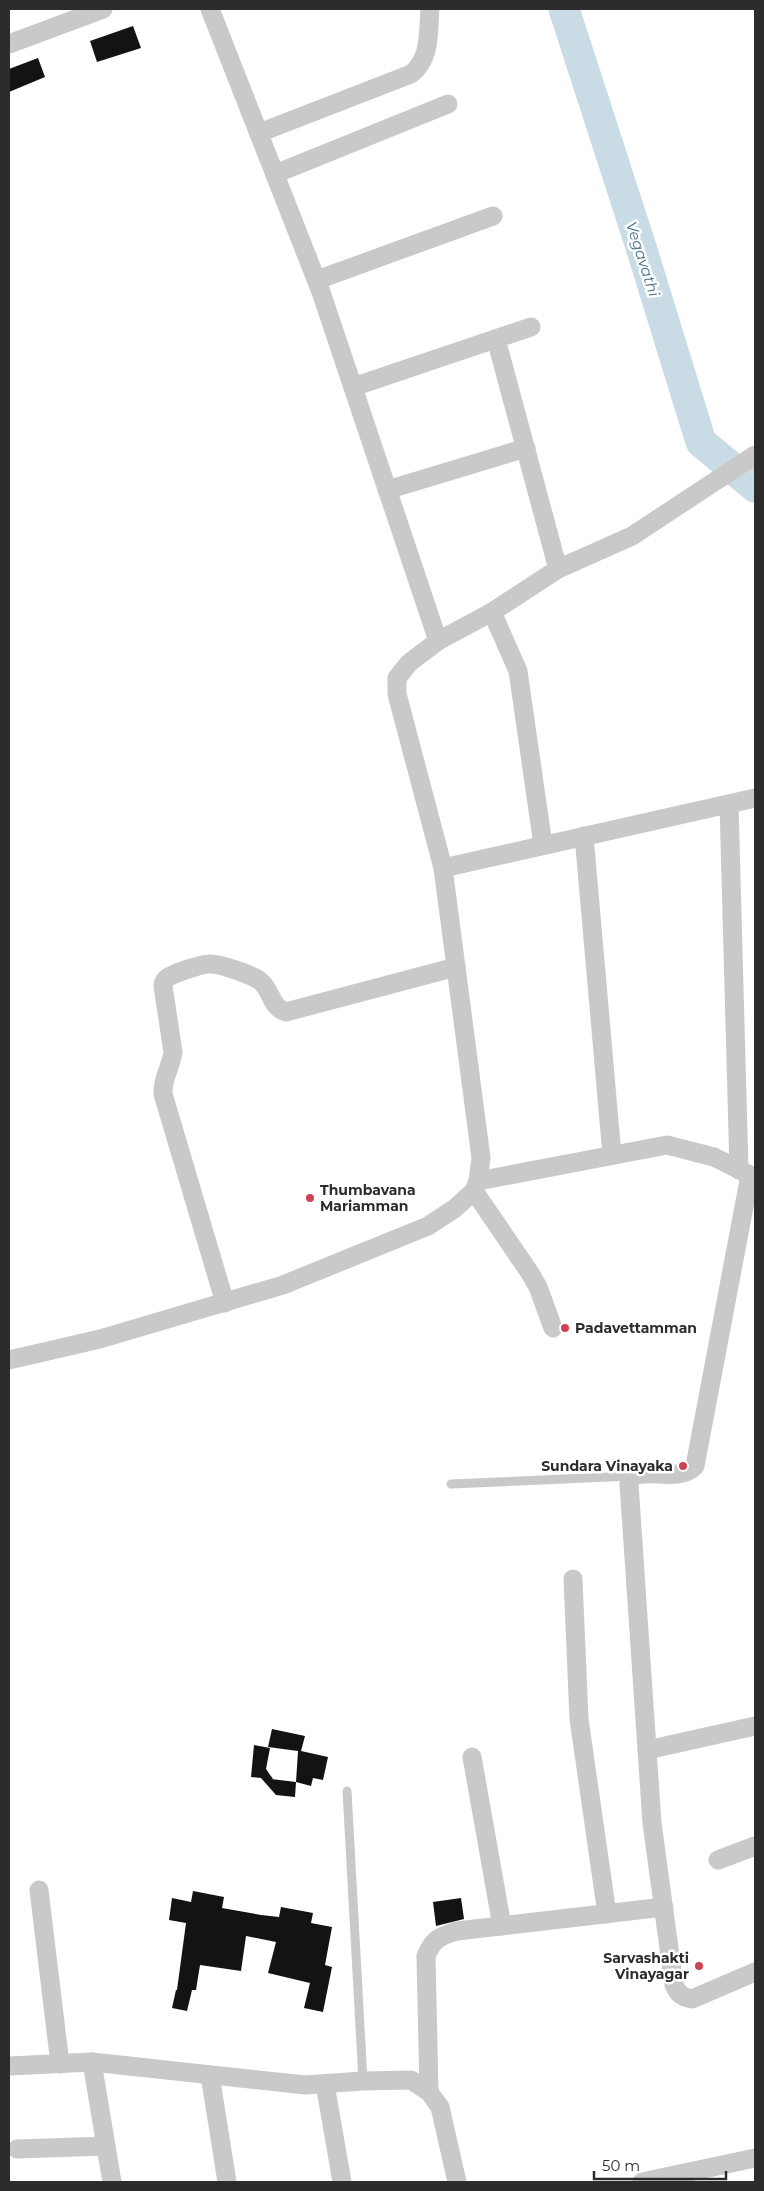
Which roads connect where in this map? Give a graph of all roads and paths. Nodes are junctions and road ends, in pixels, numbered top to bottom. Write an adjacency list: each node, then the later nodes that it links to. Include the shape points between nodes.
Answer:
1 (210, 9): 6 (street)
2 (430, 9): 6 (street, via 426,54 411,74)
3 (91, 11): 4 (street)
4 (9, 44)
5 (448, 104): 7 (street)
6 (259, 133): 7 (street)
7 (275, 174): 9 (street)
8 (493, 216): 9 (street)
9 (317, 280): 12 (street)
10 (531, 327): 11 (street)
11 (496, 339): 12 (street); 13 (street)
12 (353, 387): 15 (street)
13 (526, 448): 15 (street); 16 (street)
14 (754, 456): 16 (street, via 632,536)
15 (388, 490): 18 (street)
16 (558, 569): 17 (street)
17 (492, 612): 18 (street); 22 (street, via 518,671)
18 (438, 641): 23 (street, via 409,662 397,678 397,694)
19 (755, 798): 20 (street)
20 (729, 804): 21 (street); 26 (street)
21 (584, 836): 22 (street); 25 (street)
22 (543, 845): 23 (street)
23 (443, 868): 24 (street)
24 (456, 967): 27 (street, via 481,1158); 28 (street, via 286,1012 274,1006 259,980 215,964 202,965 165,980 163,986 173,1052 162,1085 163,1094)
25 (612, 1156): 26 (street, via 667,1145 714,1157); 27 (street)
26 (748, 1174): 31 (street, via 695,1466 680,1474 642,1473)
27 (476, 1186): 28 (street, via 454,1209 428,1226 282,1286); 29 (street, via 538,1287)
28 (225, 1302): 30 (street, via 100,1339)
29 (553, 1328)
30 (9, 1360)
31 (632, 1476): 32 (lane); 35 (street, via 628,1484)
32 (451, 1484)
33 (573, 1579): 42 (street, via 579,1719)
34 (755, 1726): 35 (street)
35 (647, 1750): 41 (street, via 652,1824)
36 (472, 1757): 43 (street)
37 (347, 1791): 49 (lane)
38 (755, 1846): 39 (street)
39 (718, 1860)
40 (39, 1890): 46 (street)
41 (664, 1907): 42 (street); 44 (street, via 674,1985 678,1993 692,1999)
42 (607, 1914): 43 (street)
43 (502, 1926): 51 (street, via 456,1931 431,1944 426,1956)
44 (755, 1972)
45 (92, 2062): 46 (street); 48 (street); 52 (street)
46 (60, 2064): 47 (street)
47 (9, 2066)
48 (210, 2075): 50 (street, via 305,2085); 56 (street)
49 (363, 2081): 50 (street); 51 (street, via 411,2080)
50 (325, 2084): 57 (street)
51 (429, 2092): 58 (street, via 440,2107)
52 (106, 2146): 53 (street); 55 (street)
53 (17, 2149)
54 (755, 2158): 59 (street)
55 (112, 2182)
56 (227, 2182)
57 (342, 2182)
58 (457, 2182)
59 (642, 2182)

